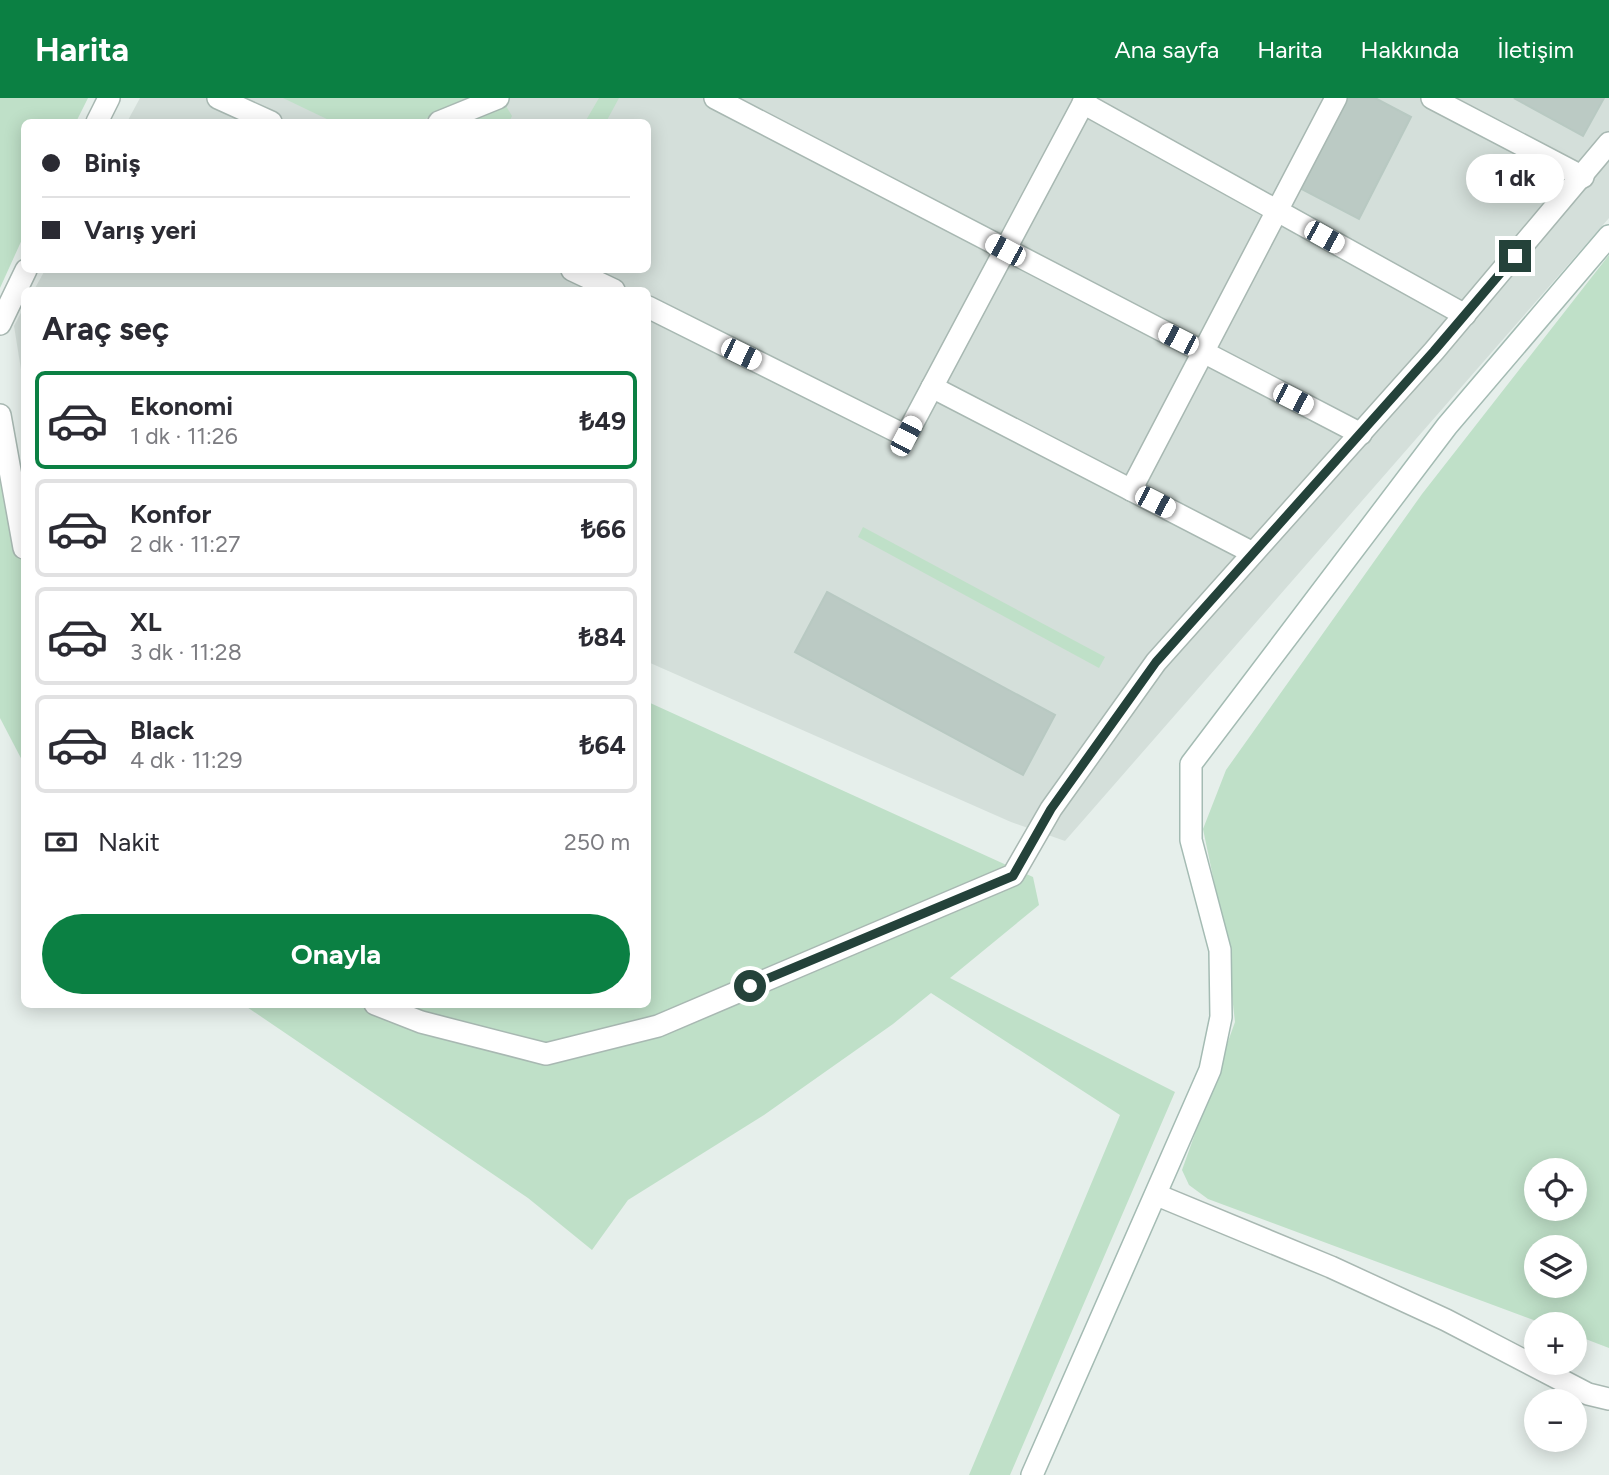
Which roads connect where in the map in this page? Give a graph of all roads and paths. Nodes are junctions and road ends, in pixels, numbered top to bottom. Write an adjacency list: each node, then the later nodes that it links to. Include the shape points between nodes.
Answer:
1 (109, 98): 8 (street)
2 (218, 98): 9 (street)
3 (498, 98): 10 (street)
4 (715, 98): 15 (street)
5 (1336, 98): 13 (street)
6 (1432, 98): 12 (street)
7 (1084, 101): 13 (street); 15 (street)
8 (98, 119)
9 (264, 119)
10 (446, 119)
11 (1609, 143): 12 (street)
12 (1583, 177): 20 (street)
13 (1277, 211): 20 (street); 22 (street)
14 (1609, 236): 30 (street, via 1447,426 1191,764 1191,840 1220,950 1221,1017 1210,1070)
15 (1005, 250): 22 (street); 23 (street)
16 (25, 273): 21 (street)
17 (578, 273): 18 (street)
18 (608, 287)
19 (651, 308): 23 (street, via 906,436)
20 (1465, 315): 25 (street)
21 (0, 324)
22 (1203, 352): 25 (street); 26 (street)
23 (932, 387): 26 (street)
24 (0, 415): 27 (street)
25 (1361, 433): 28 (street)
26 (1131, 490): 28 (street)
27 (21, 531)
28 (1253, 553): 29 (street, via 1156,662 1051,809 1013,876 658,1026 546,1055)
29 (385, 1008)
30 (1157, 1195): 31 (street, via 1331,1266 1588,1394); 32 (street)
31 (1609, 1399)
32 (1032, 1475)

